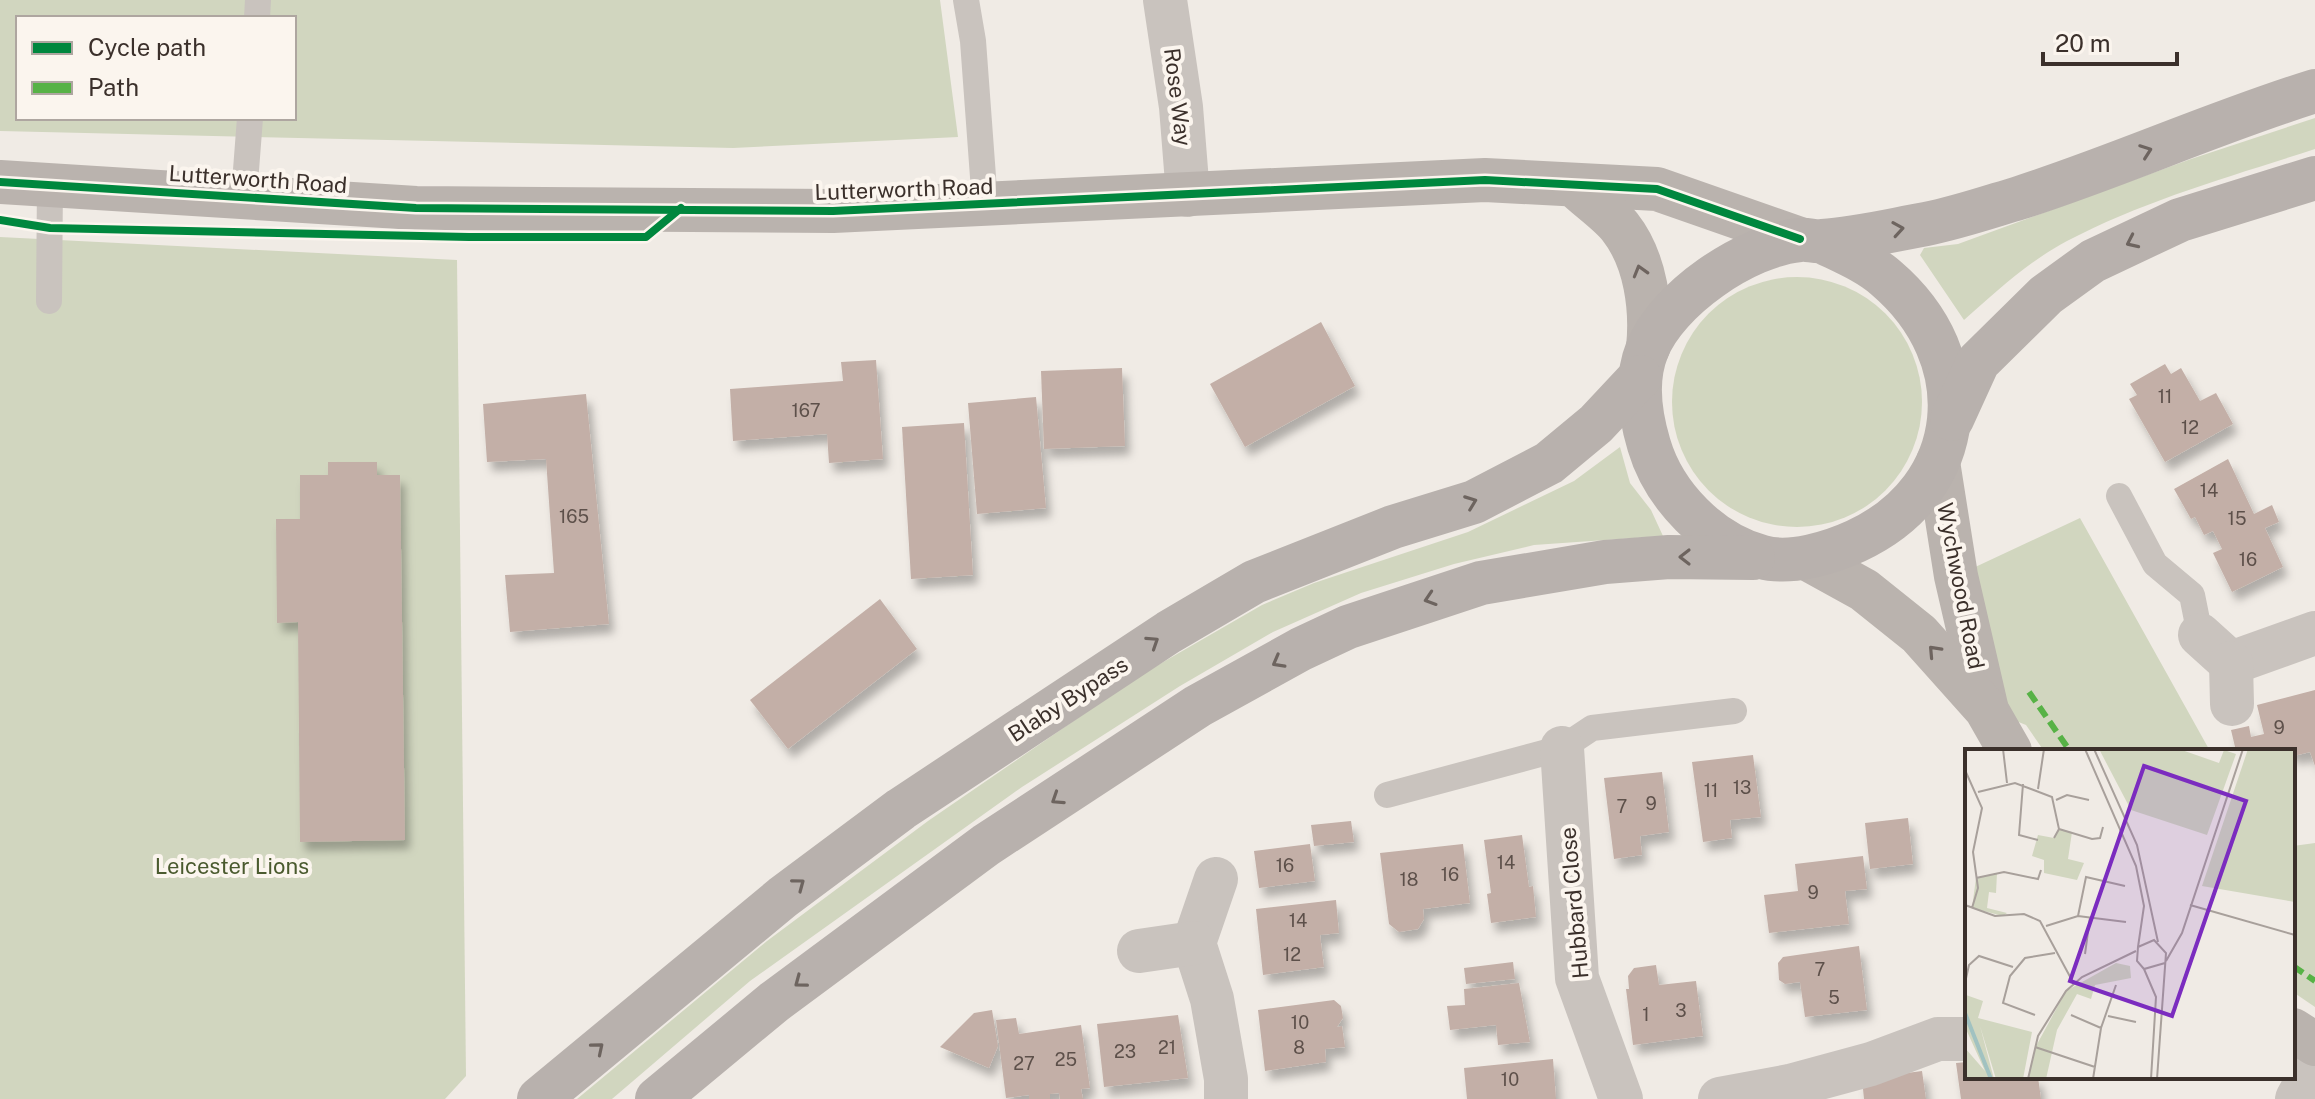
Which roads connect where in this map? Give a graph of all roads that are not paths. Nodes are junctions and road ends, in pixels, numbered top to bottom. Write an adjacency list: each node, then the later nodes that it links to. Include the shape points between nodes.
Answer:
1 (966, 0): 11 (lane)
2 (1165, 0): 9 (street, Rose Way)
3 (2315, 91): 12 (main road, Blaby Bypass, one-way to 3, via 1931,223 2021,197)
4 (250, 120): 10 (lane)
5 (2315, 178): 15 (main road, one-way to 15, via 2180,220 2093,261 2046,295 1978,362)
6 (0, 182): 7 (street, Lutterworth Road)
7 (50, 183): 10 (street, Lutterworth Road); 13 (lane)
8 (1574, 185): 9 (street, Lutterworth Road, via 1485,180); 12 (street, Lutterworth Road, via 1657,189); 14 (street, one-way to 8, via 1650,321 1635,254 1620,227)
9 (1188, 195): 11 (street, Lutterworth Road)
10 (244, 196): 11 (street, Lutterworth Road, via 416,208 833,211)
11 (985, 204)
12 (1811, 240): 14 (main road, Blaby Bypass, via 1765,249 1695,288 1670,315); 15 (main road, via 1886,278 1913,307 1936,343 1948,380)
13 (49, 301)
14 (1644, 362): 18 (main road, via 1642,422 1653,459 1670,489 1721,539); 34 (main road, Blaby Bypass, one-way to 14, via 783,897 901,809 1254,582 1393,527 1474,502 1549,463 1596,424)
15 (1951, 420): 16 (main road)
16 (1938, 462): 19 (main road, via 1901,513 1872,534); 22 (street, Wychwood Road, via 1956,576)
17 (2119, 496): 21 (lane, via 2155,564 2192,595)
18 (1763, 558): 19 (main road); 35 (main road, one-way to 35, via 1622,561 1481,583 1348,627 1301,649 1198,706 986,845 774,1002)
19 (1806, 558): 22 (street, Wychwood Road, one-way to 19, via 1919,634 1864,590)
20 (2315, 633): 21 (street)
21 (2221, 667)
22 (1986, 709): 25 (street, Wychwood Road)
23 (1734, 711): 24 (lane, via 1592,728)
24 (1562, 748): 26 (lane); 37 (street, Hubbard Close, via 1577,978)
25 (2009, 749)
26 (1387, 795)
27 (1216, 879): 28 (street)
28 (1194, 943): 29 (street); 36 (street, via 1212,999)
29 (1139, 951)
30 (2295, 1031): 32 (street)
31 (1965, 1039): 38 (street, via 1938,1039 1871,1064)
32 (2315, 1044)
33 (2315, 1066): 39 (street)
34 (539, 1099)
35 (657, 1099)
36 (1226, 1099)
37 (1621, 1099)
38 (1720, 1099)
39 (2297, 1099)

